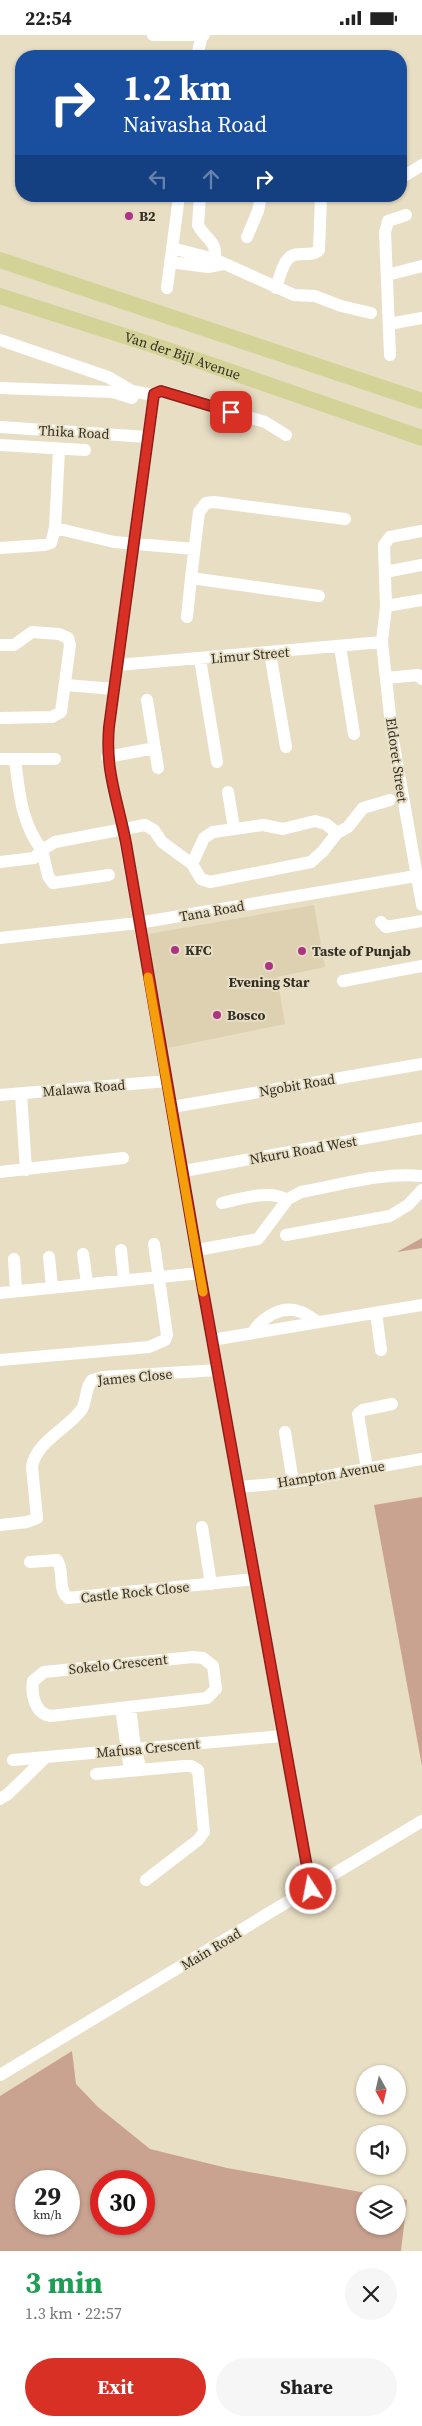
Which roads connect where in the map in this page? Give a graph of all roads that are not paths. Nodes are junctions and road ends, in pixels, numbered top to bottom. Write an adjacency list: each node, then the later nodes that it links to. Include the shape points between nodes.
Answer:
1 (153, 35): 2 (street)
2 (197, 35): 3 (street)
3 (203, 35): 4 (street)
4 (199, 50)
5 (422, 165): 6 (street)
6 (407, 174)
7 (178, 202): 13 (street)
8 (200, 202): 15 (street, via 198,225 213,243)
9 (260, 202): 12 (street)
10 (321, 202): 19 (street, via 319,249 314,254 288,258)
11 (406, 215): 17 (street, via 391,219 387,224)
12 (247, 237)
13 (171, 256): 15 (street); 18 (street)
14 (0, 260): 30 (main road)
15 (218, 261): 19 (street)
16 (422, 266): 17 (street)
17 (387, 275): 23 (street)
18 (167, 288)
19 (276, 288): 21 (street)
20 (0, 296): 34 (main road, Van der Bijl Avenue)
21 (371, 313)
22 (422, 318): 23 (street)
23 (389, 325): 25 (street)
24 (0, 340): 26 (street)
25 (390, 355)
26 (94, 372): 28 (street, via 88,383); 29 (street)
27 (0, 388): 28 (street)
28 (89, 392): 29 (street, via 121,393 136,400)
29 (152, 399): 32 (street, via 156,391 163,391 265,422); 33 (street)
30 (422, 401)
31 (0, 427): 33 (street, Thika Road)
32 (286, 435)
33 (148, 437): 41 (street)
34 (422, 438)
35 (0, 445): 36 (street)
36 (58, 450): 37 (street); 39 (street)
37 (85, 451)
38 (345, 519): 43 (street, via 210,502 199,512)
39 (55, 528): 41 (street, via 114,543); 42 (street, via 53,539 48,544)
40 (422, 531): 45 (street, Eldoret Street, via 387,539 384,545)
41 (134, 544): 43 (street); 56 (street)
42 (0, 548)
43 (194, 549): 46 (street)
44 (422, 565): 45 (street)
45 (385, 572): 49 (street, Eldoret Street)
46 (191, 578): 47 (street); 50 (street)
47 (319, 597)
48 (422, 599): 49 (street)
49 (386, 606): 51 (street, Eldoret Street)
50 (187, 617)
51 (382, 643): 53 (street, Limur Street); 57 (street, Eldoret Street)
52 (0, 645): 59 (street, via 14,645 32,632 66,636 70,645)
53 (340, 647): 54 (street, Limur Street); 63 (street)
54 (270, 653): 55 (street, Limur Street); 64 (street)
55 (200, 659): 56 (street, Limur Street); 70 (street)
56 (118, 665): 60 (street)
57 (386, 678): 58 (street, via 418,675); 81 (street, Eldoret Street, via 396,766)
58 (422, 679)
59 (66, 685): 60 (street); 62 (street, via 62,710 56,716)
60 (114, 689): 66 (street)
61 (147, 700): 65 (street)
62 (0, 717)
63 (354, 734)
64 (286, 747)
65 (155, 748): 66 (street); 71 (street)
66 (107, 757): 74 (street)
67 (0, 759): 68 (street)
68 (15, 759): 69 (street); 77 (street, via 22,808 30,832)
69 (55, 759)
70 (217, 762)
71 (158, 768)
72 (228, 792): 75 (street)
73 (390, 800): 76 (street, via 363,808 348,827)
74 (123, 827): 77 (street, via 56,842); 79 (street, via 145,825 152,828 162,842); 84 (street)
75 (234, 828): 76 (street, via 263,825 283,829 316,821); 79 (street, via 206,835)
76 (337, 833): 79 (street, via 318,857 307,864 210,882 201,879)
77 (42, 849): 78 (street, via 34,859); 80 (street, via 48,877 53,883)
78 (0, 862)
79 (192, 864)
80 (109, 875)
81 (419, 876): 82 (street, Eldoret Street); 84 (street, Tana Road)
82 (422, 905)
83 (422, 921): 85 (street, via 389,927)
84 (138, 923): 86 (street, Tana Road); 90 (street)
85 (381, 923)
86 (0, 938)
87 (422, 966): 88 (street)
88 (343, 981)
89 (422, 1064): 93 (street, Ngobit Road)
90 (167, 1081): 91 (street, Malawa Road); 93 (street)
91 (21, 1094): 92 (street, Malawa Road); 96 (street)
92 (0, 1095)
93 (172, 1107): 97 (street)
94 (422, 1128): 97 (street, Nkuru Road West)
95 (123, 1158): 96 (street)
96 (26, 1170): 98 (street)
97 (184, 1171): 106 (street)
98 (0, 1172)
99 (422, 1176): 101 (street, via 389,1176 301,1192)
100 (422, 1190): 103 (street, via 408,1205 390,1216)
101 (287, 1200): 102 (street, via 278,1195 267,1195); 106 (street, via 258,1239)
102 (222, 1203)
103 (286, 1235)
104 (154, 1243): 112 (street)
105 (121, 1250): 111 (street)
106 (197, 1250): 110 (street)
107 (83, 1253): 113 (street)
108 (49, 1257): 114 (street)
109 (14, 1259): 115 (street)
110 (200, 1277): 112 (street); 119 (street)
111 (124, 1279): 112 (street); 113 (street)
112 (158, 1280): 121 (street, via 166,1335 161,1343 150,1347)
113 (87, 1283): 114 (street)
114 (52, 1287): 115 (street)
115 (16, 1290): 116 (street)
116 (0, 1293)
117 (422, 1305): 118 (street)
118 (376, 1313): 119 (street, via 318,1322 300,1311 284,1311 265,1317 253,1332); 120 (street)
119 (212, 1339): 122 (street)
120 (381, 1350)
121 (0, 1359)
122 (218, 1370): 128 (street); 129 (street, James Close, via 92,1380 81,1409 34,1459 37,1519)
123 (392, 1403): 126 (street, via 358,1414)
124 (285, 1432): 127 (street)
125 (422, 1459): 126 (street, Hampton Avenue)
126 (367, 1469): 127 (street, Hampton Avenue)
127 (293, 1482): 128 (street, Hampton Avenue)
128 (240, 1487): 132 (street)
129 (0, 1525)
130 (202, 1527): 133 (street)
131 (30, 1562): 133 (street, Castle Rock Close, via 57,1560 63,1593 68,1598)
132 (256, 1579): 133 (street, Castle Rock Close); 135 (street)
133 (211, 1584)
134 (125, 1708): 134 (street, Sokelo Crescent, via 207,1699 216,1689 213,1666 203,1658 193,1657 44,1672 33,1681 35,1703 46,1715); 136 (street)
135 (282, 1736): 136 (street, Mafusa Crescent); 144 (street)
136 (130, 1749): 137 (street, Mafusa Crescent); 139 (street)
137 (46, 1757): 138 (street, Mafusa Crescent); 141 (street)
138 (13, 1760)
139 (136, 1771): 140 (street); 143 (street, via 195,1767 199,1773 205,1824 198,1840)
140 (96, 1774)
141 (0, 1799)
142 (422, 1821): 144 (street, Main Road)
143 (146, 1880)
144 (311, 1889): 145 (street, Main Road)
145 (0, 2075)

